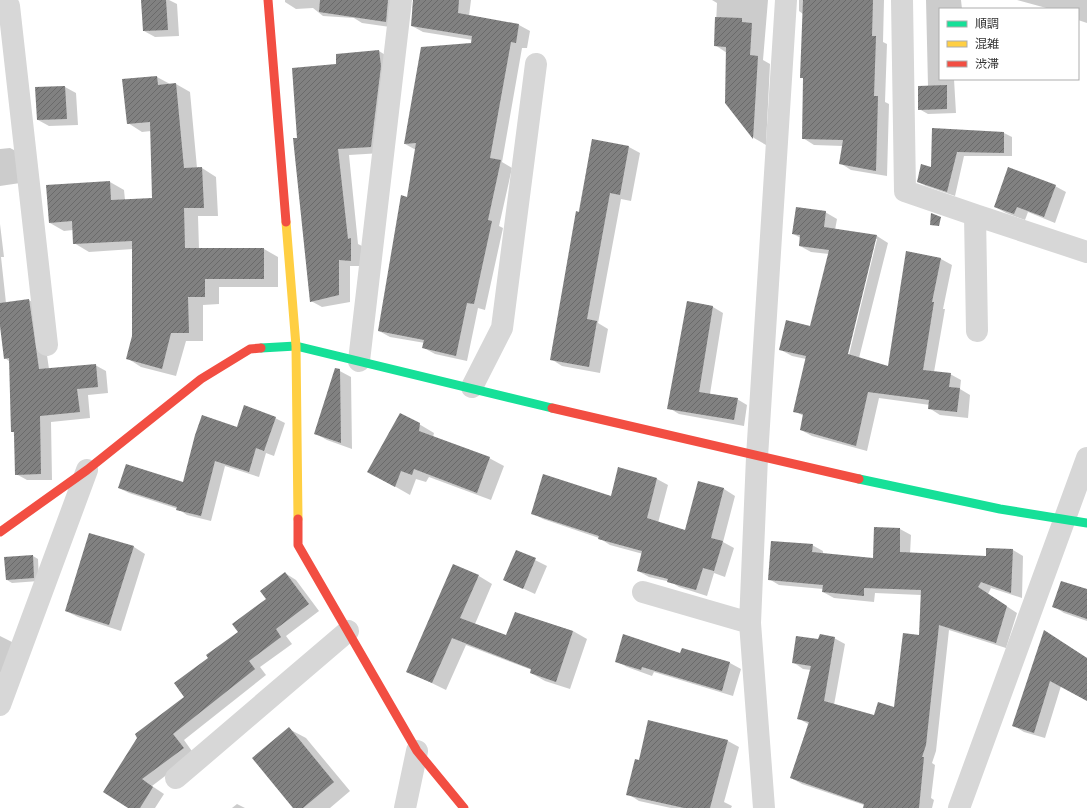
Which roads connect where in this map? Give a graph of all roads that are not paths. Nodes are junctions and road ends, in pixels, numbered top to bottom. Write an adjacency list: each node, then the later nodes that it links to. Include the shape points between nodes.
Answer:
1 (268, 0): 11 (street)
2 (401, 0): 12 (street)
3 (786, 0): 14 (street)
4 (902, 0): 7 (street, via 905,191)
5 (0, 5): 10 (street, via 9,6)
6 (536, 64): 13 (street, via 502,328)
7 (975, 215): 8 (street); 9 (street)
8 (1087, 252)
9 (977, 331)
10 (46, 345)
11 (296, 346): 12 (street); 16 (street, via 250,349 201,379); 22 (street, via 298,545)
12 (359, 361): 13 (street)
13 (472, 387): 14 (street)
14 (757, 457): 17 (street); 21 (street)
15 (1087, 458): 17 (street)
16 (87, 470): 19 (street); 23 (street)
17 (1066, 521): 18 (street); 29 (street)
18 (1087, 523)
19 (0, 532)
20 (643, 592): 21 (street)
21 (750, 623): 28 (street)
22 (348, 631): 24 (street); 25 (street)
23 (0, 705)
24 (417, 752): 26 (street); 27 (street)
25 (176, 778)
26 (405, 808)
27 (464, 808)
28 (764, 808)
29 (960, 808)

